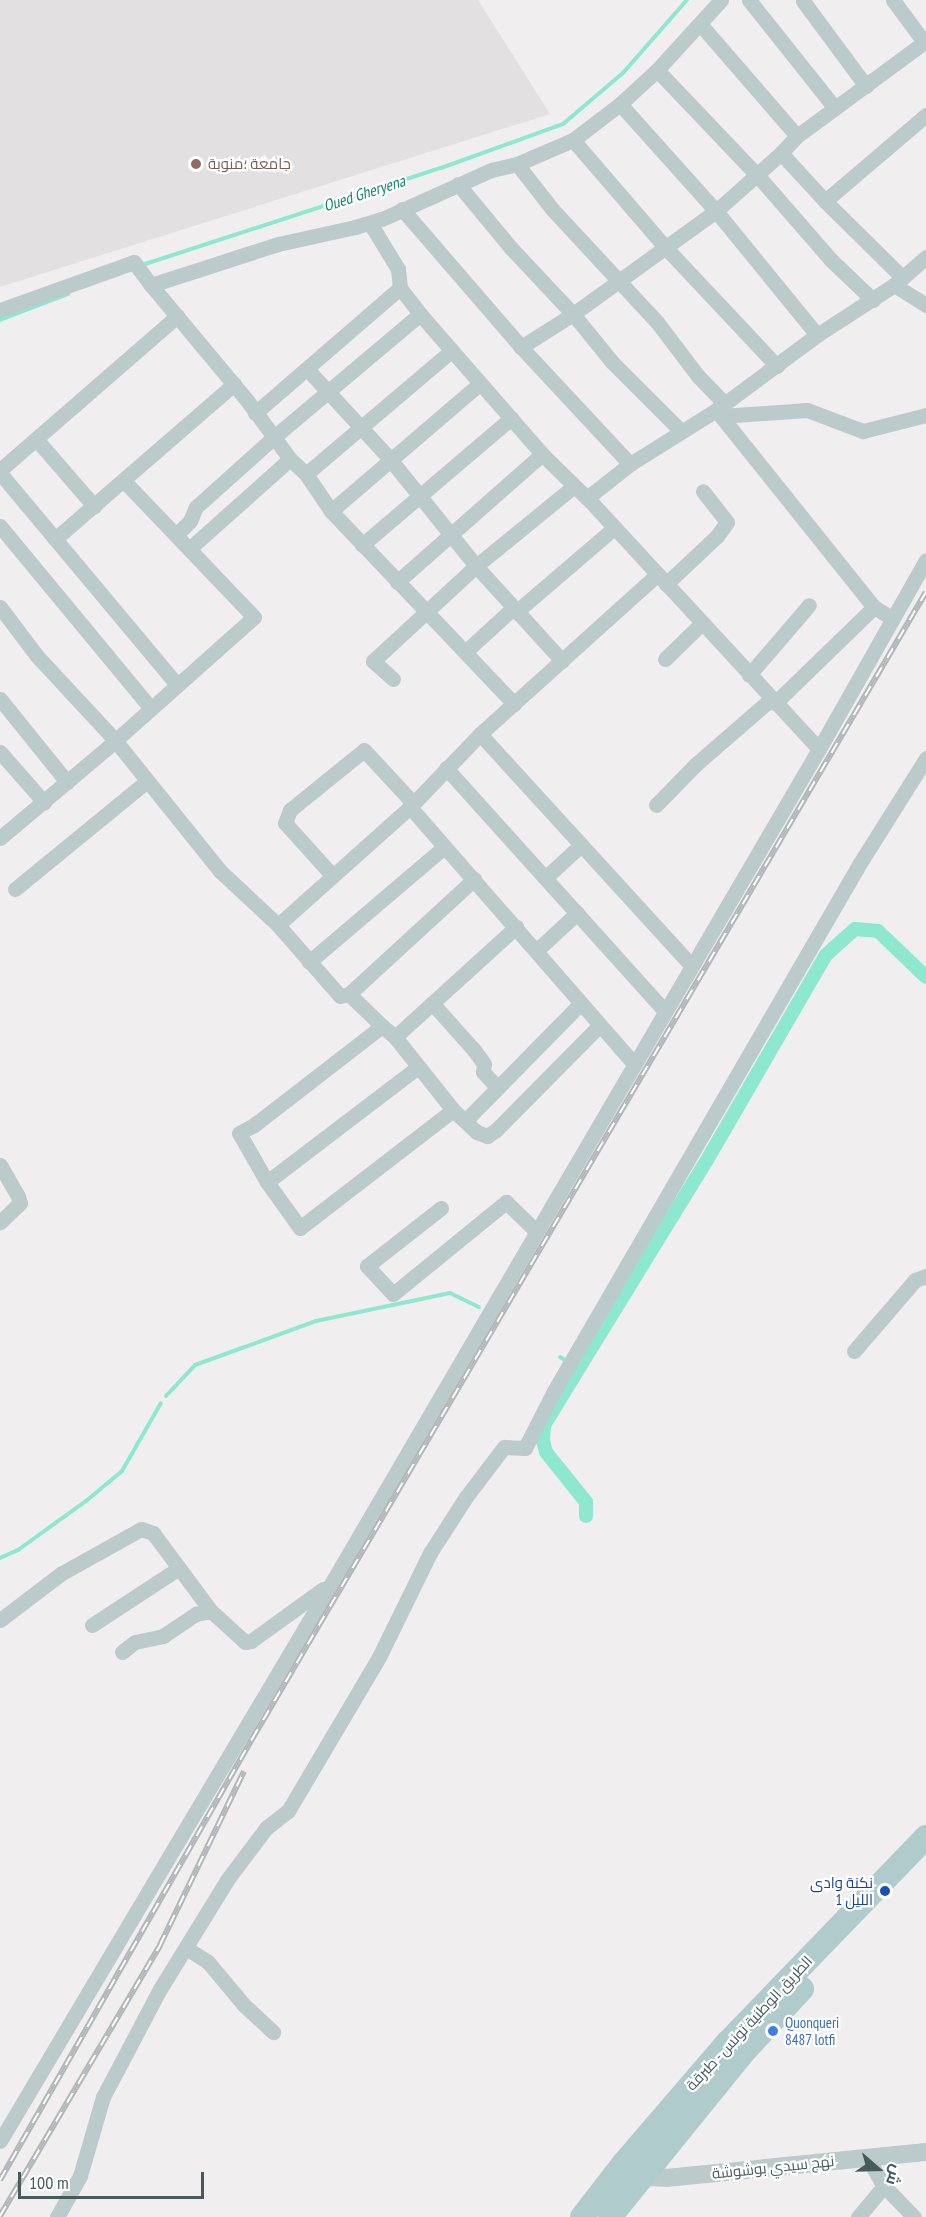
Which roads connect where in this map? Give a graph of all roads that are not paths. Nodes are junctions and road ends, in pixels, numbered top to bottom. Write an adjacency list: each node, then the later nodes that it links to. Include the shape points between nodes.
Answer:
1 (721, 0): 5 (street)
2 (749, 0): 10 (street)
3 (893, 0): 6 (street)
4 (803, 1): 8 (street)
5 (700, 24): 7 (street); 12 (street)
6 (925, 41): 8 (street)
7 (657, 70): 9 (street); 16 (street)
8 (866, 86): 10 (street)
9 (620, 104): 13 (street); 20 (street)
10 (835, 108): 12 (street)
11 (926, 115): 18 (street)
12 (797, 136): 14 (street)
13 (573, 140): 15 (street); 22 (street)
14 (781, 153): 16 (street); 18 (street)
15 (517, 164): 17 (street); 25 (street, via 552,209)
16 (758, 176): 20 (street); 28 (street, via 831,260)
17 (458, 184): 19 (street); 32 (street)
18 (825, 201): 24 (street)
19 (402, 209): 21 (street); 35 (street)
20 (716, 211): 22 (street); 34 (street)
21 (370, 223): 26 (street, via 278,244); 27 (street, via 398,269)
22 (666, 248): 25 (street); 37 (street)
23 (926, 257): 24 (street)
24 (898, 281): 28 (street); 29 (street)
25 (621, 282): 32 (street); 42 (street)
26 (151, 285): 30 (street, via 138,266); 33 (street)
27 (400, 288): 31 (street); 38 (street)
28 (873, 300): 34 (street)
29 (926, 305)
30 (0, 310)
31 (420, 314): 36 (street); 41 (street)
32 (573, 314): 35 (street); 47 (street, via 612,362)
33 (177, 316): 39 (street); 49 (street)
34 (817, 335): 37 (street)
35 (520, 347): 53 (street)
36 (451, 351): 40 (street); 46 (street)
37 (777, 366): 42 (street)
38 (307, 369): 41 (street); 43 (street)
39 (234, 384): 43 (street); 56 (street)
40 (479, 384): 45 (street); 51 (street)
41 (328, 392): 46 (street); 48 (street)
42 (721, 410): 44 (street, via 807,410 864,431); 47 (street); 76 (street)
43 (255, 413): 48 (street)
44 (926, 415)
45 (511, 418): 50 (street); 59 (street)
46 (361, 430): 51 (street); 55 (street)
47 (681, 431): 53 (street)
48 (274, 437): 52 (street); 66 (street, via 196,507 190,521)
49 (36, 438): 54 (street); 61 (street)
50 (542, 454): 57 (street); 65 (street)
51 (389, 458): 59 (street); 62 (street)
52 (290, 459): 55 (street); 69 (street)
53 (630, 464): 60 (street)
54 (0, 471): 67 (street)
55 (306, 474): 62 (street)
56 (124, 481): 61 (street); 66 (street)
57 (573, 487): 60 (street); 71 (street)
58 (703, 490): 72 (street, via 727,522 717,536)
59 (419, 498): 65 (street); 68 (street)
60 (587, 498): 64 (street)
61 (94, 506): 67 (street)
62 (331, 511): 68 (street)
63 (0, 526): 90 (street)
64 (615, 527): 72 (street); 77 (street)
65 (450, 534): 71 (street); 73 (street)
66 (176, 535): 69 (street)
67 (55, 539): 86 (street)
68 (362, 545): 73 (street)
69 (189, 549): 86 (street, via 254,617)
70 (926, 560): 79 (street)
71 (476, 566): 77 (street); 78 (street)
72 (662, 579): 80 (street); 83 (street)
73 (397, 582): 78 (street)
74 (809, 605): 84 (street)
75 (0, 607): 92 (street, via 37,656)
76 (874, 607): 79 (street); 88 (street)
77 (515, 610): 81 (street); 83 (street)
78 (426, 612): 81 (street); 85 (street, via 373,661)
79 (893, 619): 93 (street)
80 (702, 623): 82 (street); 84 (street)
81 (465, 652): 89 (street)
82 (665, 659)
83 (562, 661): 89 (street)
84 (749, 675): 88 (street)
85 (393, 679)
86 (177, 685): 90 (street)
87 (0, 699): 98 (street)
88 (773, 701): 93 (street); 101 (street, via 695,765)
89 (514, 704): 91 (street)
90 (150, 707): 92 (street)
91 (480, 734): 96 (street); 103 (street)
92 (114, 740): 97 (street); 98 (street)
93 (819, 749): 114 (street)
94 (0, 752): 99 (street)
95 (926, 758): 142 (street, via 860,863 554,1391 525,1448 504,1447 466,1497 430,1553 379,1657 288,1811 266,1828 227,1880)
96 (446, 768): 100 (street); 106 (street)
97 (147, 781): 108 (street); 110 (street, via 220,871)
98 (67, 782): 99 (street)
99 (44, 802): 102 (street)
100 (411, 805): 104 (street); 105 (street); 105 (street, via 364,750 290,810 285,823)
101 (656, 806)
102 (0, 838)
103 (581, 845): 106 (street); 114 (street)
104 (444, 847): 107 (street); 113 (street)
105 (332, 874): 110 (street)
106 (545, 878): 109 (street)
107 (474, 879): 111 (street); 115 (street)
108 (15, 889)
109 (577, 913): 112 (street); 118 (street)
110 (278, 926): 113 (street)
111 (516, 927): 112 (street); 116 (street)
112 (536, 951): 117 (street)
113 (309, 962): 115 (street, via 337,994)
114 (692, 966): 118 (street)
115 (349, 994): 119 (street)
116 (432, 1003): 121 (street); 124 (street, via 474,1050 484,1064 483,1072)
117 (581, 1004): 120 (street); 124 (street)
118 (665, 1011): 122 (street)
119 (382, 1026): 121 (street); 128 (street, via 239,1133)
120 (599, 1026): 122 (street); 126 (street, via 492,1134 481,1134)
121 (395, 1037): 123 (street)
122 (634, 1064): 131 (street)
123 (418, 1067): 125 (street); 128 (street)
124 (497, 1087): 126 (street)
125 (453, 1110): 126 (street); 128 (street, via 300,1228)
126 (466, 1120)
127 (0, 1165): 130 (street, via 20,1203)
128 (267, 1182)
129 (441, 1208): 131 (street, via 367,1266 393,1294 506,1202)
130 (0, 1222)
131 (535, 1230): 135 (street)
132 (926, 1276): 133 (street, via 915,1280)
133 (854, 1351)
134 (179, 1568): 136 (street); 137 (street, via 153,1533 134,1531 62,1573); 138 (street)
135 (331, 1584): 136 (street, via 251,1641 240,1640); 144 (street)
136 (212, 1611): 139 (street, via 196,1614 163,1636 135,1642)
137 (0, 1620)
138 (92, 1625)
139 (122, 1652)
140 (926, 1837): 147 (main road, الطريق الوطنية تونس - طبرقة, via 728,2042)
141 (926, 1856): 147 (main road, الطريق الوطنية تونس - طبرقة)
142 (186, 1948): 143 (street, via 208,1962); 149 (street, via 103,2097 80,2176)
143 (273, 2032)
144 (0, 2141)
145 (926, 2152): 146 (street, نهج سيدي بوشوشة)
146 (867, 2157): 147 (street, نهج سيدي بوشوشة, via 666,2178); 148 (street)
147 (633, 2170): 150 (main road, الطريق الوطنية تونس - طبرقة); 151 (main road, الطريق الوطنية تونس - طبرقة)
148 (884, 2186): 152 (street); 153 (street)
149 (57, 2217)
150 (582, 2217)
151 (610, 2217)
152 (858, 2217)
153 (914, 2217)

